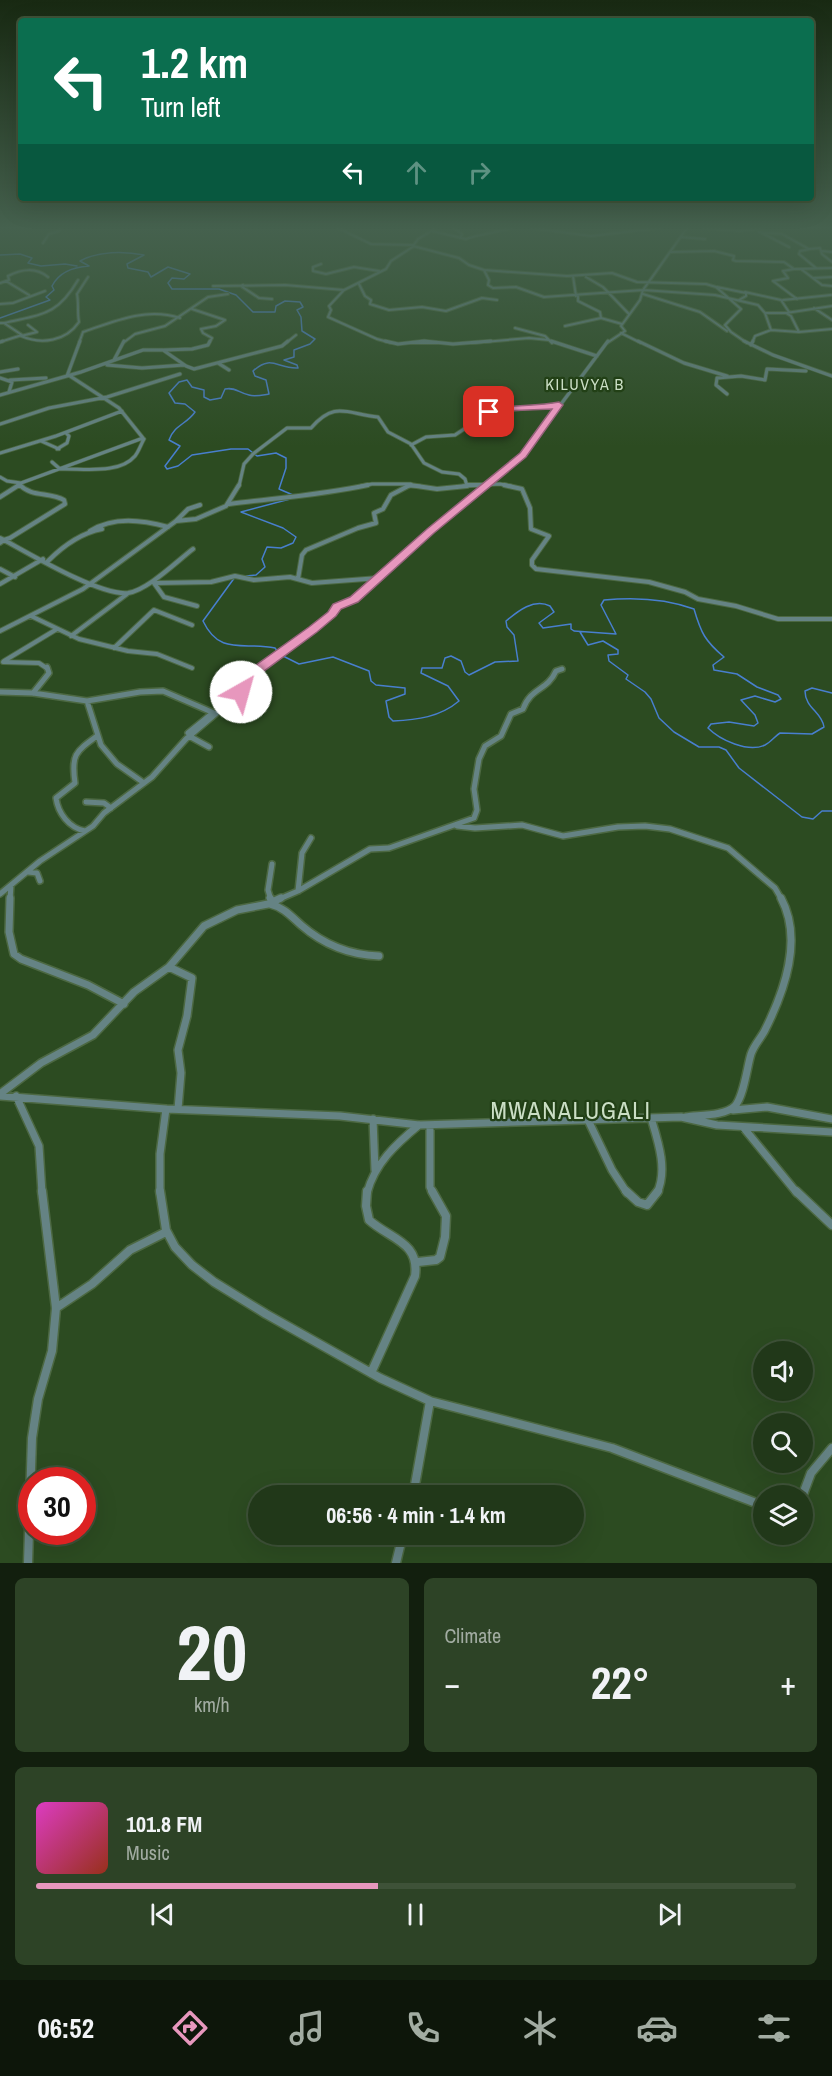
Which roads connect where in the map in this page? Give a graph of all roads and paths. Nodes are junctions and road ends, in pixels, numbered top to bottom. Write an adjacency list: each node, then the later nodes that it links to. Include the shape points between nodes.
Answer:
1 (20, 301): 15 (street)
2 (65, 301): 25 (street, via 52,311)
3 (78, 301): 36 (street, via 79,322 64,335 43,341)
4 (206, 301): 18 (street)
5 (334, 301): 37 (street, via 328,318 377,339 402,344 424,340 453,344)
6 (371, 301): 7 (street, via 383,309 422,307 446,311)
7 (474, 301)
8 (578, 301): 23 (street, via 600,312)
9 (619, 301): 21 (street)
10 (637, 301): 21 (street)
11 (661, 301): 32 (street, via 699,312 716,327)
12 (731, 301): 32 (street, via 741,309 725,325)
13 (745, 301): 19 (street, via 758,305)
14 (782, 301): 20 (street)
15 (0, 304)
16 (832, 306): 17 (street)
17 (814, 308): 20 (street); 24 (street)
18 (192, 309): 22 (street); 40 (street, via 225,320 201,329 212,338 208,345)
19 (765, 313): 20 (street); 31 (street)
20 (788, 313): 33 (street)
21 (629, 314): 26 (street)
22 (180, 318): 42 (street, via 135,333 123,342); 51 (street, via 158,312 120,319 83,332)
23 (601, 318): 26 (street); 28 (street)
24 (832, 320)
25 (2, 323): 36 (street)
26 (622, 324): 34 (street, via 626,330)
27 (28, 325): 36 (street, via 37,332)
28 (565, 326)
29 (515, 328): 37 (street)
30 (832, 329): 33 (street)
31 (771, 330): 33 (street); 39 (street, via 755,336)
32 (729, 332): 39 (street)
33 (800, 332)
34 (621, 333): 41 (street, via 609,340); 52 (street, via 684,363)
35 (296, 335): 43 (street, via 282,346)
36 (21, 336): 38 (street)
37 (549, 340): 41 (street)
38 (0, 342)
39 (751, 345): 49 (street)
40 (164, 350): 42 (street, via 135,352); 45 (street)
41 (597, 356): 60 (street)
42 (112, 361): 44 (street)
43 (218, 363): 45 (street, via 194,369); 47 (street)
44 (102, 365): 45 (street); 51 (street)
45 (184, 365)
46 (18, 369): 48 (street)
47 (229, 370)
48 (0, 372)
49 (820, 372): 52 (street, via 773,368 765,371 764,380); 53 (street)
50 (180, 374): 59 (street)
51 (67, 376): 55 (street); 56 (street); 59 (street)
52 (728, 376): 57 (street, via 715,381)
53 (832, 376)
54 (0, 378): 55 (street)
55 (10, 380): 56 (street, via 13,383)
56 (9, 392): 58 (street)
57 (727, 394)
58 (0, 395)
59 (104, 398): 61 (street); 62 (street, via 57,406)
60 (559, 405): 66 (street, via 489,412 458,434 427,437); 73 (street, via 530,448)
61 (122, 411): 63 (street); 64 (street)
62 (0, 424)
63 (66, 433): 65 (street); 65 (street, via 67,443 59,449)
64 (143, 438): 69 (street); 69 (street, via 134,457 110,469)
65 (41, 441): 67 (street)
66 (411, 446): 74 (street, via 424,463 442,472 459,474); 76 (street, via 388,432 378,417 329,411 311,428 287,428 253,454 244,464 242,480)
67 (0, 453)
68 (52, 462): 69 (street)
69 (60, 469): 71 (street)
70 (0, 477): 71 (street)
71 (20, 484): 75 (street); 82 (street, via 24,491 59,498 65,504)
72 (412, 484): 74 (street, via 437,489); 76 (street, via 372,484 326,494); 88 (street, via 389,497 382,510 374,514 376,523 306,550)
73 (486, 485): 74 (street); 87 (street); 96 (street, via 516,486 525,491 531,529 549,536 532,560 536,569 649,582 778,619)
74 (467, 486)
75 (0, 497)
76 (229, 504): 78 (street, via 197,519)
77 (200, 505): 78 (street, via 188,509)
78 (176, 522): 79 (street)
79 (168, 527): 81 (street, via 117,521); 92 (street)
80 (102, 529): 81 (street)
81 (90, 531): 84 (street)
82 (1, 540): 84 (street)
83 (193, 549): 89 (street)
84 (46, 560): 86 (street); 92 (street)
85 (0, 569): 86 (street)
86 (15, 577): 91 (street)
87 (380, 578): 88 (street, via 312,583); 110 (street, via 254,672 244,681 239,694)
88 (298, 579): 90 (street, via 254,580 236,576 211,582)
89 (147, 582): 90 (street); 93 (street)
90 (156, 583): 94 (street, via 164,597)
91 (0, 584)
92 (92, 584): 93 (street, via 120,594); 95 (street)
93 (129, 593): 102 (street)
94 (197, 606)
95 (31, 616): 99 (street); 100 (street)
96 (832, 619)
97 (0, 623): 99 (street)
98 (192, 625): 103 (street, via 154,610)
99 (8, 626): 101 (street)
100 (57, 629): 102 (street); 104 (street)
101 (0, 631)
102 (71, 636): 103 (street)
103 (114, 648): 105 (street, via 157,654)
104 (1, 662): 108 (street, via 48,668 49,673)
105 (192, 668)
106 (562, 669): 117 (street, via 556,670 547,685 528,696 523,709 509,716 501,736 485,746 474,789 477,814)
107 (0, 692): 108 (street)
108 (33, 693): 109 (street)
109 (87, 701): 110 (street, via 163,691); 111 (street)
110 (213, 714): 112 (street, via 193,728)
111 (97, 736): 114 (street, via 109,755); 118 (street, via 81,747 72,763 75,783 56,798 57,806 75,828)
112 (188, 737): 113 (street); 114 (street)
113 (209, 747)
114 (144, 783): 116 (street)
115 (86, 802): 116 (street, via 104,803)
116 (111, 808): 118 (street)
117 (455, 826): 124 (street, via 388,848 370,849); 134 (street, via 522,825 563,836 618,827 670,829 728,848 775,888 790,919 790,962 765,1030 752,1051 739,1099)
118 (86, 831): 121 (street)
119 (311, 838): 124 (street, via 302,853)
120 (272, 864): 126 (street, via 266,892)
121 (27, 872): 122 (street, via 37,873); 123 (street)
122 (40, 881)
123 (11, 885): 125 (street); 129 (street, via 9,932 14,954)
124 (298, 891): 126 (street)
125 (0, 894)
126 (271, 903): 127 (street, via 342,951); 128 (street, via 237,910 204,926)
127 (380, 956)
128 (169, 967): 129 (street); 133 (street, via 192,978 178,1050)
129 (124, 1004): 130 (street, via 93,1035 41,1063)
130 (0, 1095): 131 (street)
131 (16, 1096): 132 (street); 148 (street, via 39,1146)
132 (166, 1108): 133 (street); 146 (street, via 159,1186)
133 (178, 1109): 137 (street)
134 (731, 1110): 135 (street); 138 (street, via 767,1107)
135 (681, 1117): 136 (street); 142 (street)
136 (651, 1118): 139 (street); 139 (street, via 661,1162 657,1194 647,1205 636,1202 624,1189)
137 (373, 1119): 140 (street); 144 (street)
138 (832, 1119)
139 (588, 1120): 141 (street)
140 (419, 1125): 141 (street); 144 (street, via 392,1147)
141 (429, 1125): 147 (street, via 430,1187 446,1216 446,1231 440,1257)
142 (742, 1126): 143 (street); 145 (street, via 803,1200)
143 (832, 1132)
144 (375, 1172): 147 (street, via 366,1202 369,1220 413,1251)
145 (832, 1225)
146 (166, 1232): 148 (street, via 130,1250 92,1284); 149 (street, via 179,1253 199,1271)
147 (418, 1262): 149 (street)
148 (56, 1308): 156 (street, via 52,1351 34,1417)
149 (371, 1373): 150 (street)
150 (430, 1401): 152 (street); 154 (street, via 612,1448)
151 (832, 1448): 153 (street, via 811,1473)
152 (415, 1485)
153 (806, 1485)
154 (753, 1502)
155 (400, 1545): 157 (street)
156 (28, 1563)
157 (396, 1563)

